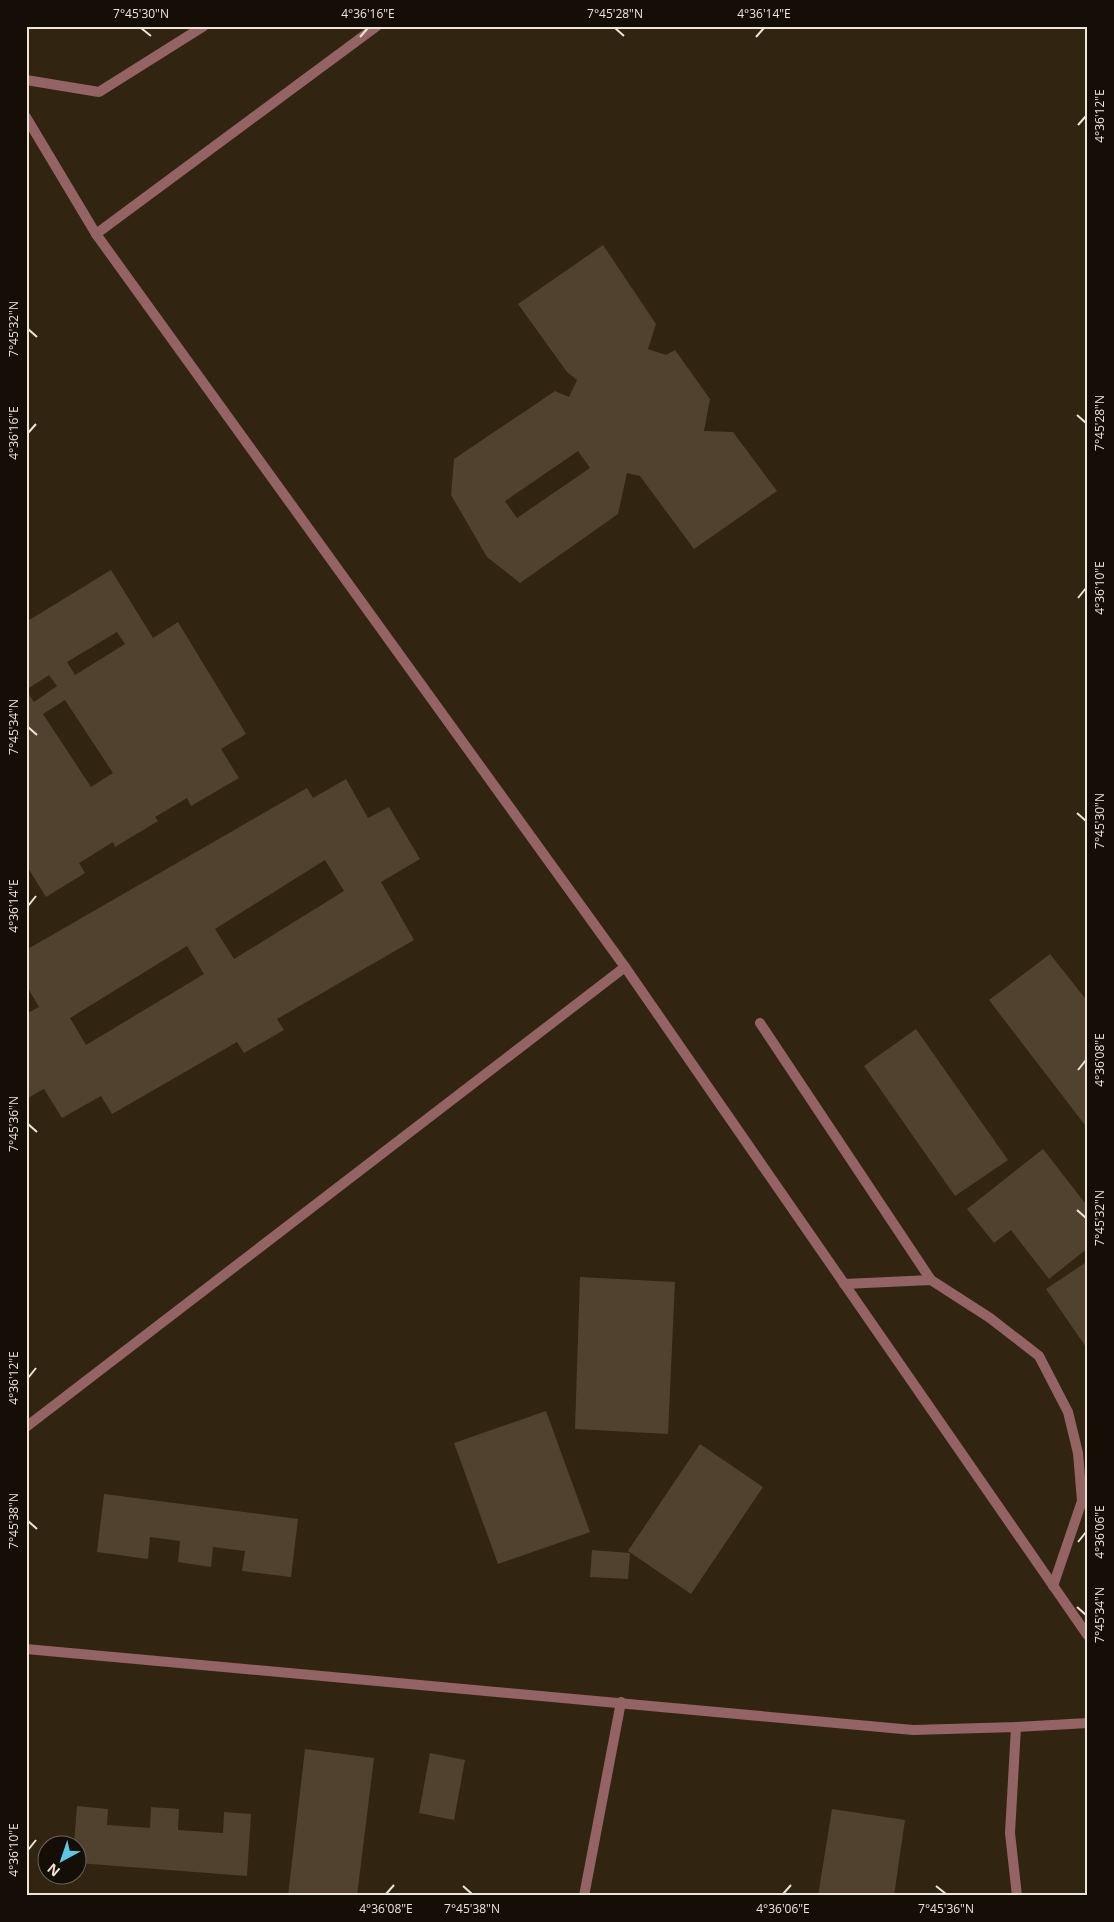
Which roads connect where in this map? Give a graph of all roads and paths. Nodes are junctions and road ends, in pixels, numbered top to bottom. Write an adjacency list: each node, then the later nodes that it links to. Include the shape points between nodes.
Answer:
1 (204, 26): 3 (lane, via 99,92)
2 (377, 26): 5 (lane)
3 (26, 80)
4 (26, 117): 5 (lane)
5 (96, 234): 6 (lane)
6 (625, 967): 9 (lane); 10 (lane)
7 (760, 1023): 8 (lane)
8 (931, 1280): 9 (lane); 11 (lane, via 990,1318 1039,1356 1068,1412)
9 (844, 1284): 12 (lane)
10 (26, 1428)
11 (1085, 1504): 12 (lane)
12 (1053, 1586): 13 (lane)
13 (1088, 1636)
14 (26, 1649): 15 (lane)
15 (620, 1702): 17 (lane, via 913,1730); 18 (lane)
16 (1088, 1722): 17 (lane)
17 (1016, 1727): 19 (lane, via 1010,1833)
18 (584, 1896)
19 (1017, 1896)

